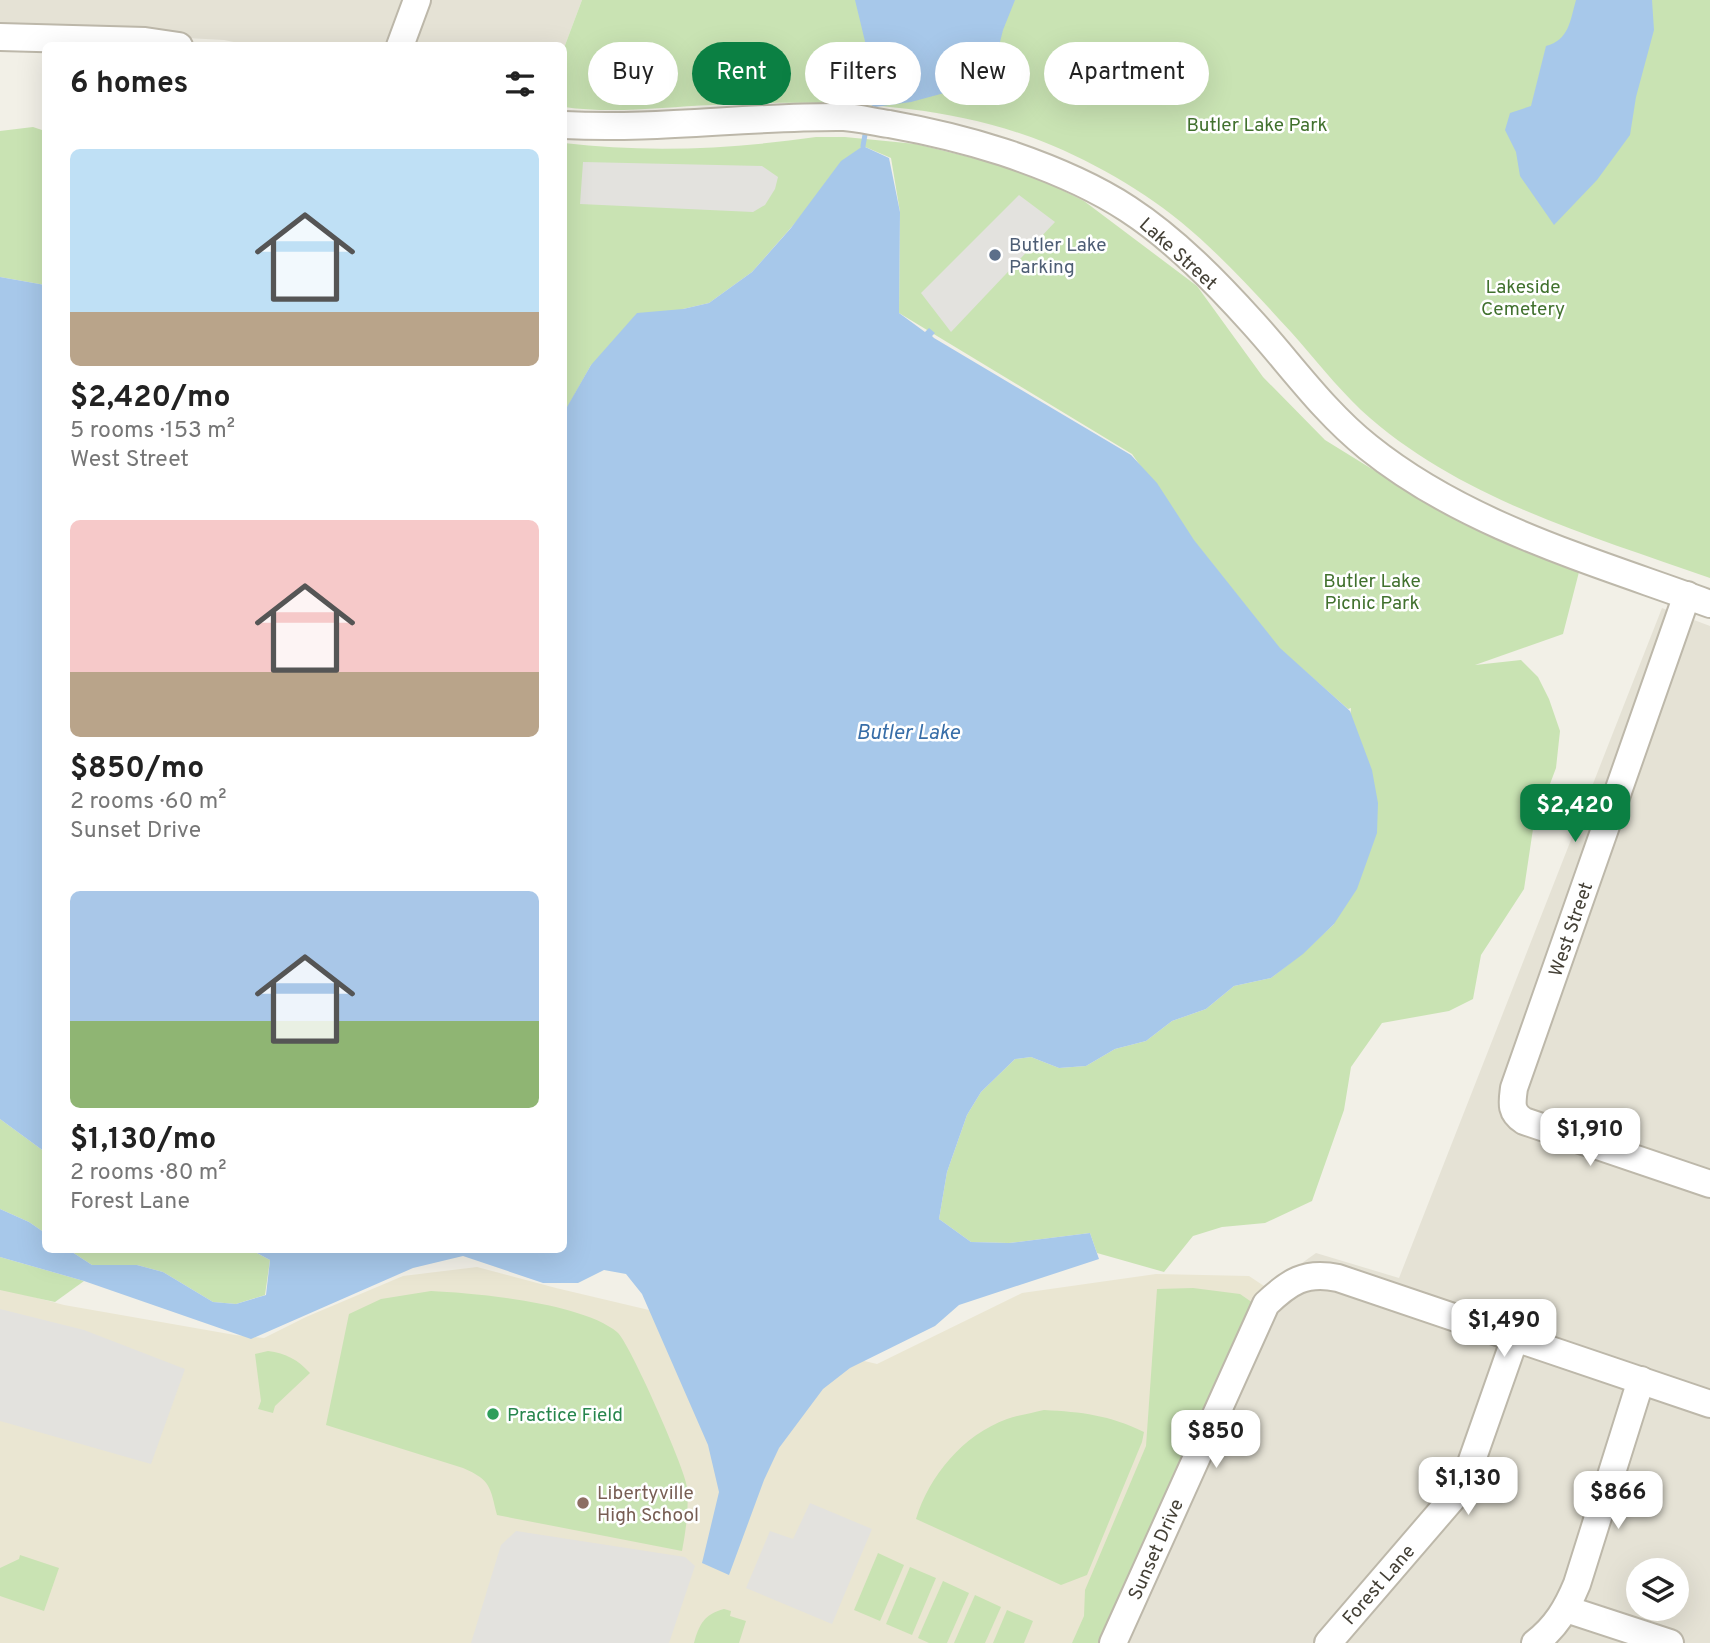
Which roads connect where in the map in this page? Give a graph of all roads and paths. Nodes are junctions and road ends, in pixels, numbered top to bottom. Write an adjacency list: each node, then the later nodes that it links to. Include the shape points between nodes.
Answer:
1 (417, 0): 4 (street)
2 (0, 37): 3 (street)
3 (152, 42)
4 (401, 42)
5 (567, 125): 6 (street, Lake Street, via 847,117 1005,153 1108,197 1156,230 1252,322 1318,401 1399,471 1445,499 1520,534)
6 (1698, 600): 7 (street, West Street, via 1511,1105 1524,1121)
7 (1710, 1184)
8 (1515, 1338): 9 (street); 12 (street, Sunset Drive, via 1320,1274 1285,1287 1266,1304); 13 (street, Forest Lane, via 1463,1486)
9 (1641, 1380): 10 (street); 11 (street)
10 (1710, 1404)
11 (1566, 1609): 14 (street); 15 (street)
12 (1114, 1643)
13 (1328, 1643)
14 (1535, 1643)
15 (1670, 1643)

